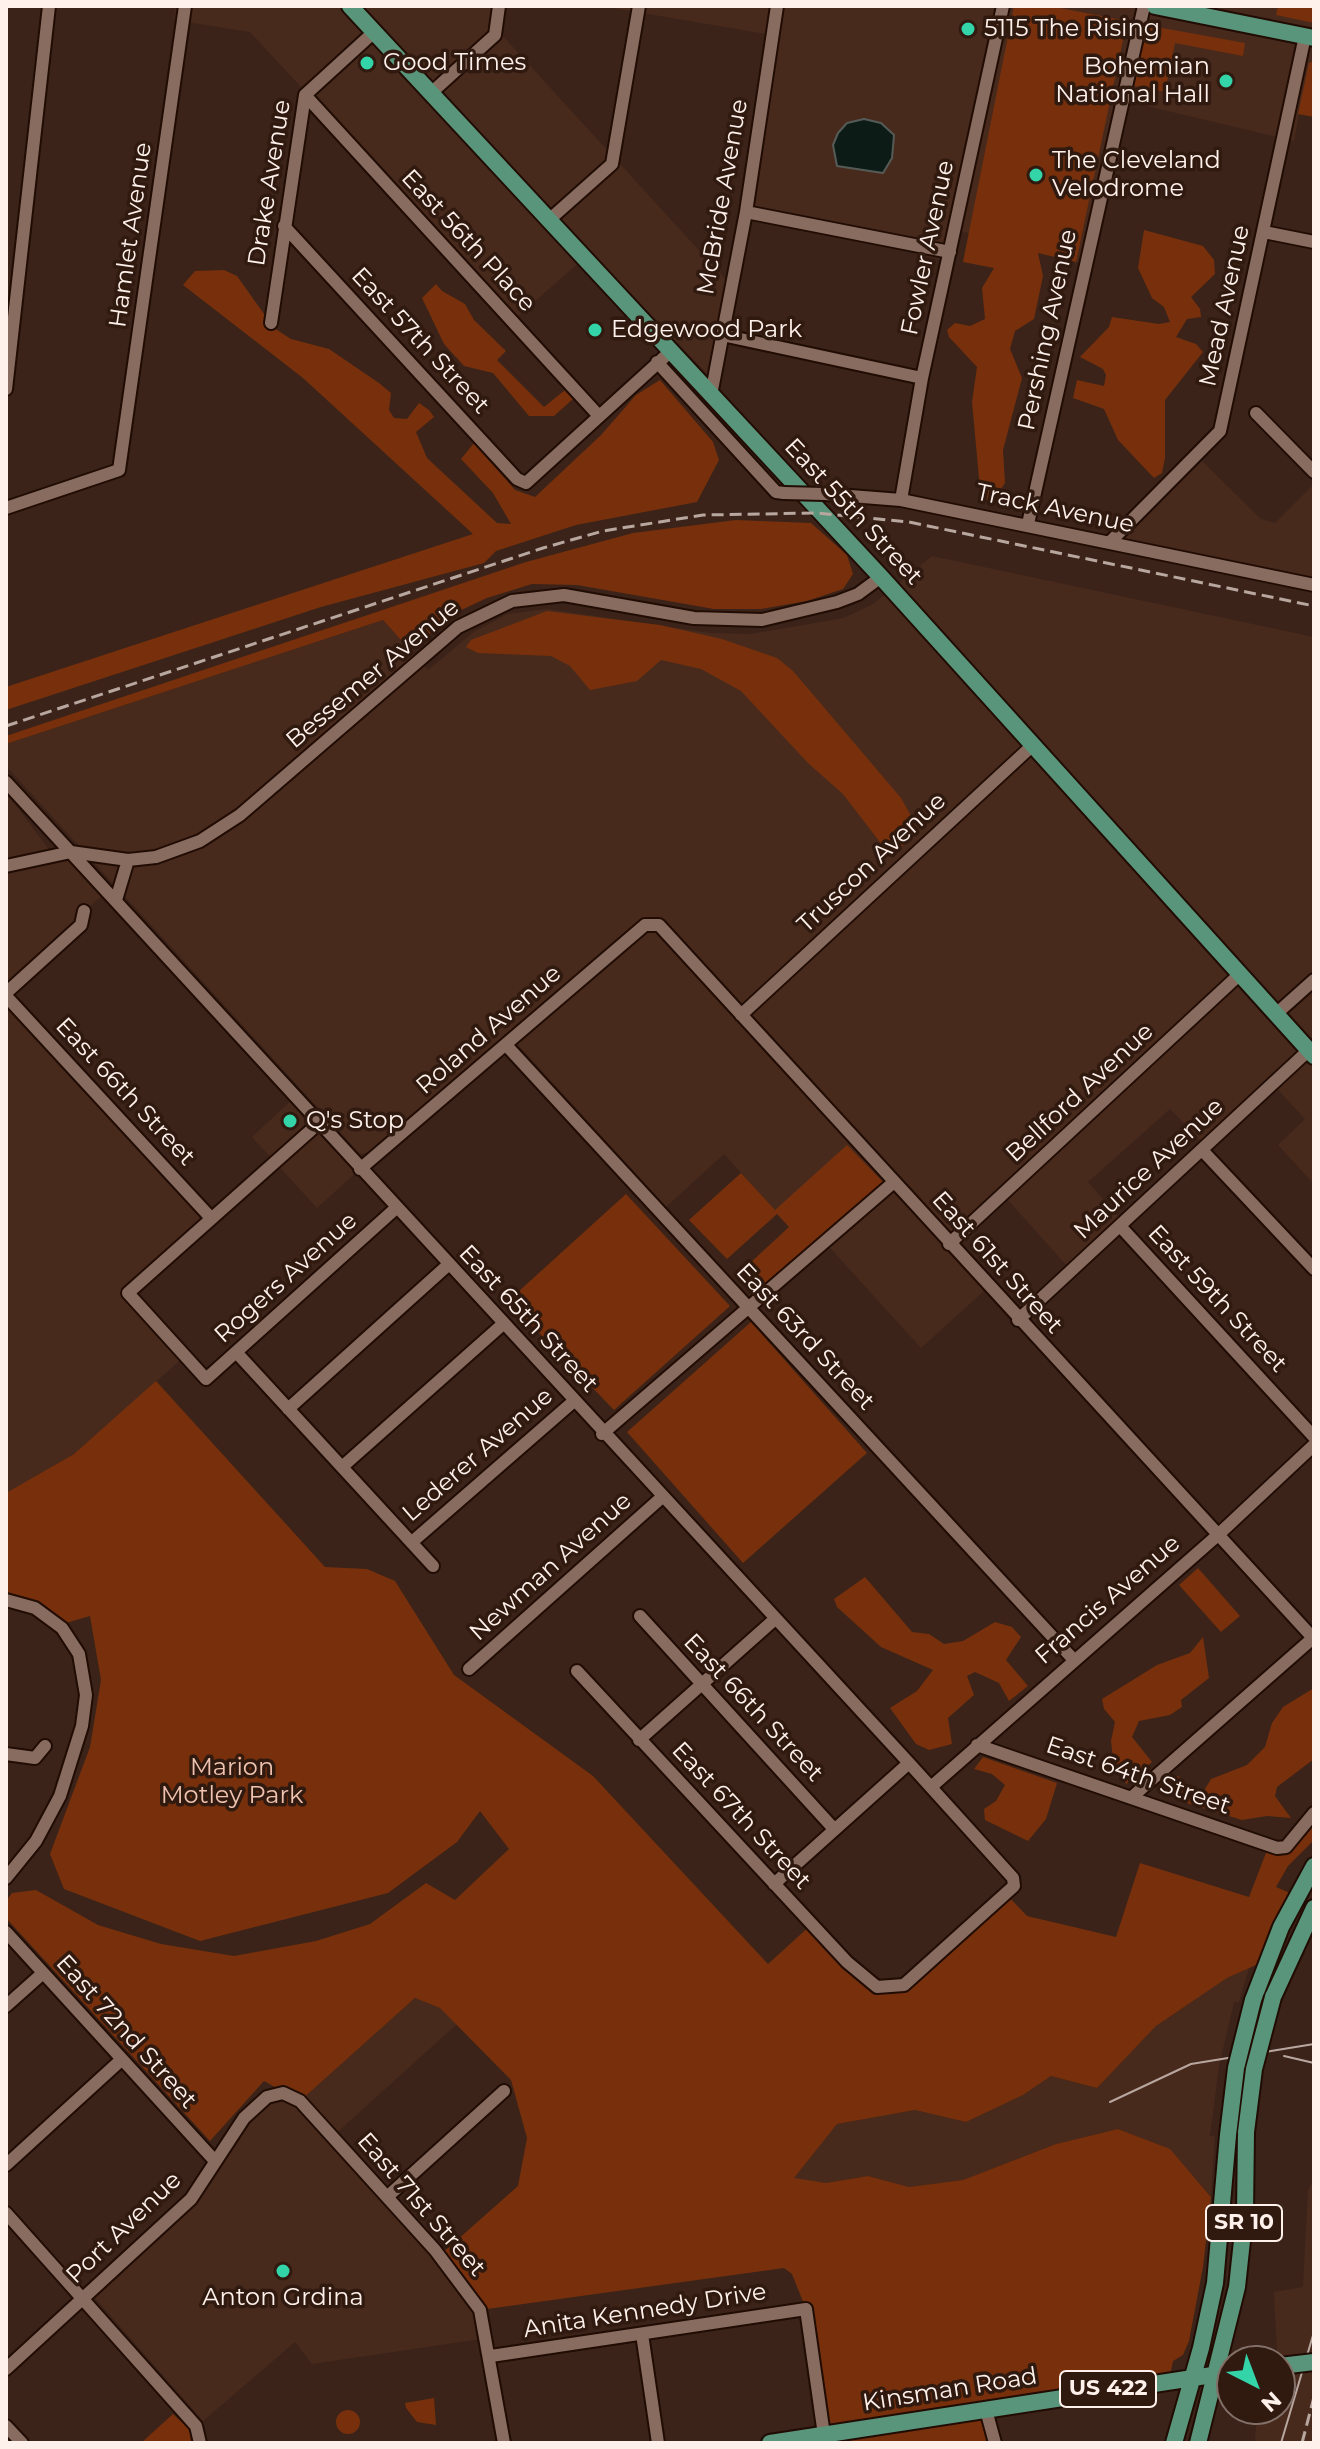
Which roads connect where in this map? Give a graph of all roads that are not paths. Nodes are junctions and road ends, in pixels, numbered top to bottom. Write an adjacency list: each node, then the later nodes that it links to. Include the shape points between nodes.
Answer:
1 (49, 6): 25 (street)
2 (185, 6): 31 (street, Hamlet Avenue, via 119,470)
3 (350, 6): 10 (main road, East 55th Street)
4 (499, 6): 12 (street, via 495,35)
5 (639, 6): 15 (street, via 612,164)
6 (777, 6): 14 (street, McBride Avenue)
7 (1003, 6): 19 (street, Fowler Avenue)
8 (1144, 6): 32 (street, Pershing Avenue)
9 (1155, 6): 11 (main road)
10 (374, 32): 12 (main road, East 55th Street); 13 (street, Drake Avenue)
11 (1309, 37): 17 (street, Mead Avenue)
12 (431, 93): 15 (main road, East 55th Street)
13 (305, 95): 16 (street, Drake Avenue); 28 (street, East 56th Place)
14 (746, 212): 19 (street); 21 (street, McBride Avenue)
15 (549, 220): 22 (main road, East 55th Street)
16 (284, 226): 20 (street, Drake Avenue); 28 (street, East 57th Street, via 517,479 526,483)
17 (1264, 232): 18 (street); 33 (street, Mead Avenue, via 1220,431)
18 (1314, 242)
19 (950, 252): 24 (street, Fowler Avenue)
20 (271, 323)
21 (722, 335): 24 (street); 26 (street, McBride Avenue)
22 (671, 351): 23 (street); 26 (main road, East 55th Street)
23 (657, 362): 28 (street); 30 (street, Track Avenue, bridge, via 776,492)
24 (922, 378): 30 (street, Fowler Avenue)
25 (6, 389)
26 (711, 395): 34 (main road, East 55th Street)
27 (1256, 413): 29 (street)
28 (599, 416)
29 (1314, 472)
30 (901, 500): 32 (street, Track Avenue)
31 (6, 508)
32 (1028, 524): 33 (street, Track Avenue)
33 (1109, 543): 35 (street, Track Avenue)
34 (881, 577): 36 (main road, East 55th Street); 39 (street, Bessemer Avenue, via 837,602 762,620 694,618 564,595 493,608 445,637 221,829 180,849)
35 (1314, 585)
36 (1034, 744): 44 (main road, East 55th Street); 48 (street, Truscon Avenue)
37 (6, 782): 38 (street, East 65th Street)
38 (71, 852): 39 (street, Bessemer Avenue); 40 (street, Bessemer Avenue); 41 (street, East 65th Street)
39 (128, 860): 41 (street)
40 (6, 866)
41 (116, 900): 51 (street, East 65th Street)
42 (84, 911): 46 (street, via 81,925)
43 (645, 925): 48 (street, East 61st Street, via 659,925); 49 (street, Roland Avenue)
44 (1240, 974): 47 (main road, East 55th Street); 58 (street, Bellford Avenue)
45 (1314, 980): 47 (street)
46 (6, 994): 56 (street, East 66th Street)
47 (1276, 1014): 50 (main road, East 55th Street)
48 (741, 1015): 54 (street, East 61st Street)
49 (506, 1045): 53 (street, Roland Avenue); 61 (street, East 63rd Street)
50 (1311, 1053): 52 (street, Maurice Avenue)
51 (319, 1123): 53 (street, East 65th Street); 56 (street)
52 (1202, 1150): 57 (street, Maurice Avenue); 60 (street)
53 (360, 1169): 55 (street, East 65th Street)
54 (894, 1182): 58 (street, East 61st Street); 61 (street)
55 (395, 1209): 59 (street, East 65th Street); 64 (street, Rogers Avenue)
56 (211, 1218): 64 (street, Rogers Avenue, via 128,1293 206,1379)
57 (1120, 1226): 62 (street, Maurice Avenue); 68 (street, East 59th Street)
58 (949, 1244): 62 (street, East 61st Street)
59 (448, 1265): 63 (street, East 65th Street); 66 (street)
60 (1314, 1269)
61 (749, 1309): 67 (street); 79 (street, East 63rd Street)
62 (1018, 1320): 72 (street, East 61st Street)
63 (503, 1324): 65 (street, East 65th Street); 70 (street)
64 (236, 1352): 66 (street)
65 (574, 1401): 67 (street, East 65th Street); 73 (street, Lederer Avenue)
66 (288, 1409): 70 (street)
67 (602, 1434): 71 (street, East 65th Street)
68 (1314, 1437)
69 (1314, 1445): 72 (street, Francis Avenue)
70 (342, 1467): 73 (street)
71 (661, 1498): 77 (street, East 65th Street); 80 (street, Newman Avenue)
72 (1219, 1534): 78 (street, East 61st Street); 79 (street, Francis Avenue)
73 (412, 1542): 74 (street)
74 (433, 1566)
75 (10, 1600): 93 (street, via 50,1617 71,1639 85,1675 86,1695 60,1796 36,1841)
76 (640, 1616): 82 (street, East 66th Street)
77 (775, 1619): 82 (street); 87 (street, East 65th Street)
78 (1314, 1639): 89 (street)
79 (1073, 1659): 84 (street, Francis Avenue)
80 (469, 1669)
81 (577, 1671): 83 (street, East 67th Street)
82 (701, 1685): 83 (street); 91 (street, East 66th Street)
83 (639, 1740): 94 (street, East 67th Street)
84 (977, 1745): 88 (street, Francis Avenue); 89 (street, East 64th Street)
85 (45, 1746): 86 (street, via 35,1758)
86 (6, 1754)
87 (909, 1763): 88 (street, East 65th Street); 91 (street)
88 (931, 1787): 98 (street, East 65th Street, via 1013,1878 1014,1886 904,1985)
89 (1132, 1797): 90 (street, East 64th Street, via 1284,1848)
90 (1314, 1813)
91 (834, 1829): 94 (street)
92 (1314, 1866): 113 (main road, SR 10, bridge, via 1273,1944 1236,2068 1218,2265)
93 (6, 1878)
94 (774, 1884): 98 (street, East 67th Street, via 863,1979)
95 (1314, 1908): 109 (main road, SR 10, bridge, via 1273,1997 1254,2069 1240,2269)
96 (6, 1932): 97 (street, East 72nd Street)
97 (43, 1973): 99 (street); 100 (street, East 72nd Street)
98 (877, 1987)
99 (6, 2006)
100 (120, 2061): 103 (street, East 72nd Street); 104 (street)
101 (504, 2091): 105 (street)
102 (300, 2101): 103 (street, Port Avenue, via 283,2093 267,2097 244,2118); 105 (street, East 71st Street)
103 (215, 2161): 107 (street, Port Avenue, via 191,2199)
104 (6, 2165)
105 (387, 2197): 110 (street, East 71st Street, via 480,2310)
106 (6, 2213): 107 (street)
107 (83, 2299): 111 (street, Port Avenue); 119 (street, via 196,2426)
108 (642, 2334): 110 (street, Anita Kennedy Drive); 117 (street, Anita Kennedy Drive, via 806,2309); 121 (street)
109 (1229, 2345)
110 (491, 2356): 120 (street, East 71st Street)
111 (6, 2369)
112 (1216, 2373): 113 (main road, Kinsman Road / US 422)
113 (1194, 2376): 115 (main road, Kinsman Road / US 422); 124 (main road, SR 10)
114 (1216, 2396): 125 (main road, SR 10)
115 (986, 2410): 117 (main road, Kinsman Road / US 422); 123 (street)
116 (6, 2426): 118 (street)
117 (824, 2435): 122 (main road, Kinsman Road / US 422)
118 (22, 2443)
119 (200, 2443)
120 (504, 2443)
121 (658, 2443)
122 (770, 2443)
123 (995, 2443)
124 (1174, 2443)
125 (1198, 2443)

